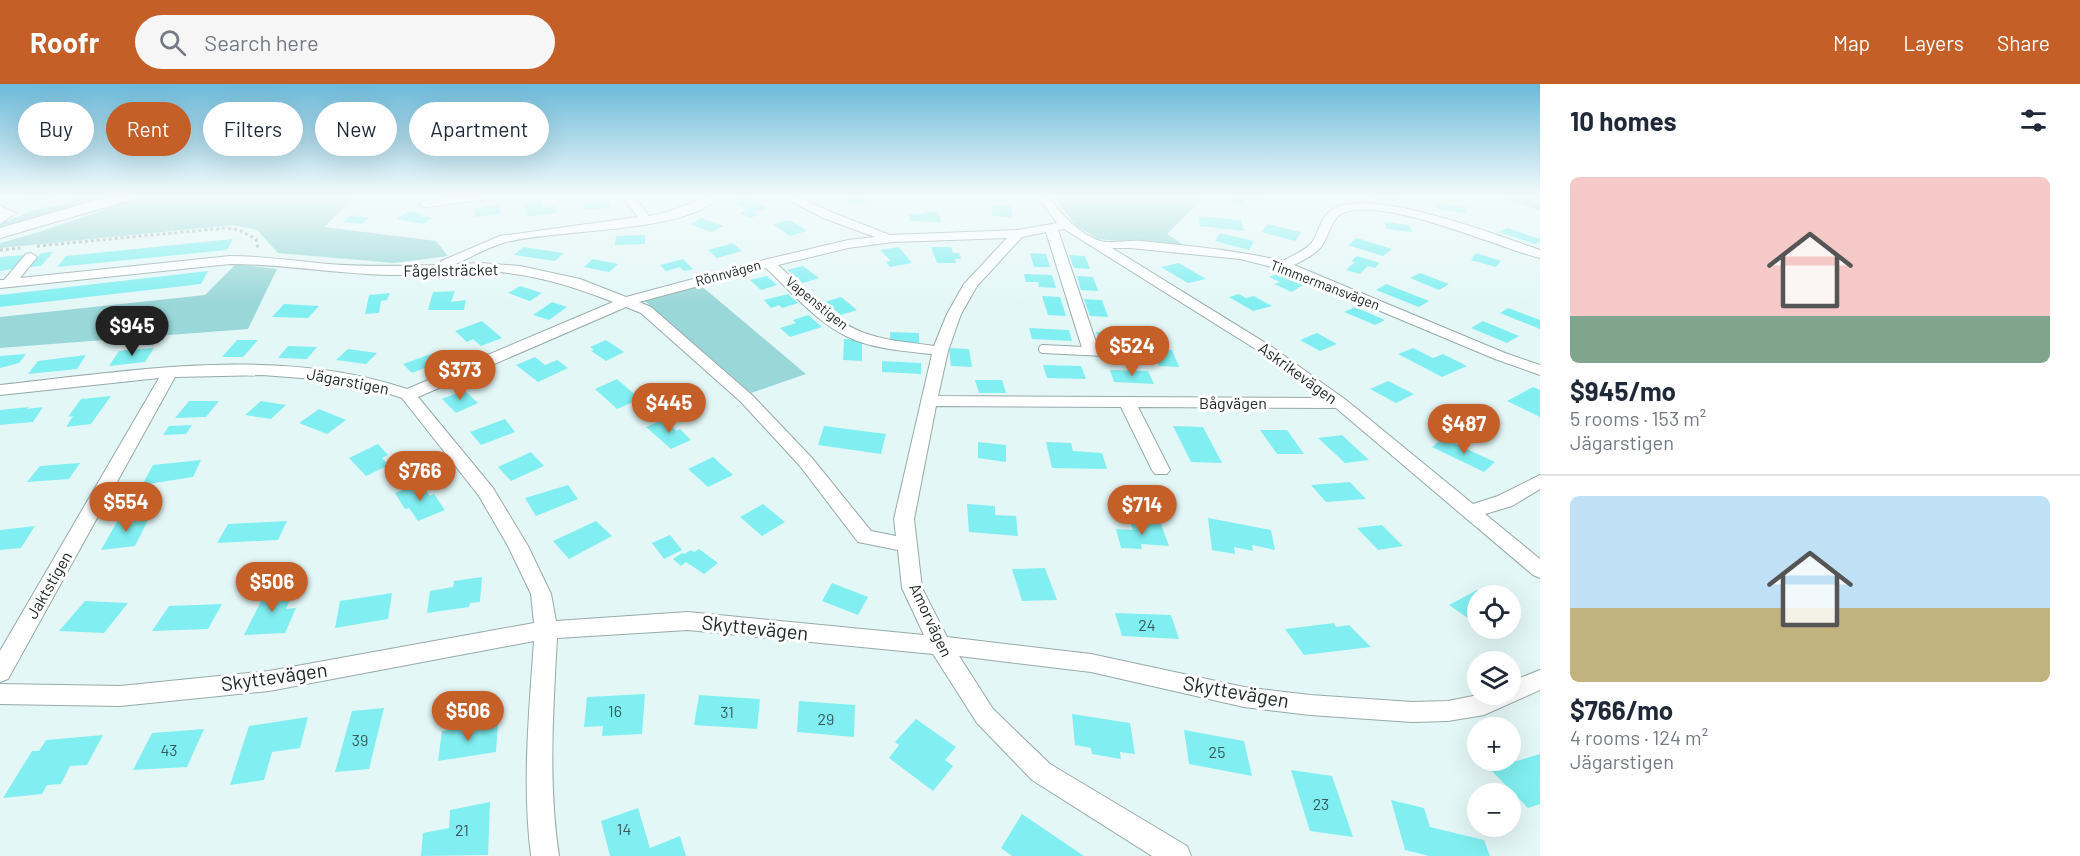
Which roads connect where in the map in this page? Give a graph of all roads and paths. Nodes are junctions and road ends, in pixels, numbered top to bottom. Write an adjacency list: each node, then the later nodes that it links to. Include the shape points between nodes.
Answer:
1 (190, 232): 14 (path)
2 (243, 232): 16 (path, via 256,239)
3 (562, 232): 19 (street, via 500,240)
4 (876, 232): 11 (street)
5 (1028, 232): 10 (street, Rönnvägen)
6 (1061, 232): 24 (street)
7 (1072, 232): 12 (street, Askrikevägen)
8 (1322, 232): 18 (street, via 1315,245)
9 (1472, 232): 15 (street)
10 (1018, 234): 11 (street, Rönnvägen); 23 (street, Amorvägen, via 971,284)
11 (893, 238): 17 (street, Rönnvägen)
12 (1099, 245): 18 (street, Timmermansvägen, via 1130,244 1240,255); 32 (street, Askrikevägen, via 1267,350)
13 (0, 250): 14 (path)
14 (29, 250): 20 (street)
15 (1540, 254)
16 (260, 260): 19 (street, Fågelsträcket, via 390,271); 20 (street, Fågelsträcket)
17 (768, 263): 21 (street, Rönnvägen); 23 (street, Vapenstigen, via 842,328 868,338)
18 (1285, 266): 26 (street, Timmermansvägen)
19 (438, 267): 21 (street, Fågelsträcket, via 520,270 575,282)
20 (4, 283)
21 (625, 302): 29 (street, Rönnvägen); 36 (street, Fågelsträcket, via 646,310 747,399 806,462 865,537)
22 (1043, 349): 24 (lane)
23 (940, 351): 30 (street, Amorvägen)
24 (1091, 351): 25 (lane)
25 (1148, 354)
26 (1540, 370)
27 (170, 372): 28 (street, Jägarstigen); 29 (street, Jägarstigen, via 297,371 356,380); 40 (street, Jaktstigen)
28 (0, 390)
29 (408, 395): 38 (street, Jägarstigen, via 492,501 541,594)
30 (930, 401): 31 (street, Bågvägen); 36 (street, Amorvägen, via 904,519)
31 (1127, 402): 32 (street, Bågvägen); 33 (street)
32 (1340, 404): 35 (street, Askrikevägen)
33 (1161, 470)
34 (1540, 481): 35 (street, via 1505,501)
35 (1472, 511): 37 (street, Askrikevägen)
36 (907, 545): 39 (street, Amorvägen, via 912,588)
37 (1540, 570)
38 (546, 630): 39 (street, Skyttevägen, via 688,621); 43 (street, Skyttevägen, via 269,681 120,696); 45 (street, Jägarstigen, via 538,756)
39 (941, 647): 44 (street, Skyttevägen, via 1091,663 1244,697 1310,705 1412,712); 46 (street, Amorvägen, via 985,716 1041,772)
40 (0, 672)
41 (1540, 680): 42 (street, Skyttevägen)
42 (1521, 689)
43 (0, 694)
44 (1484, 705)
45 (545, 856)
46 (1177, 856)

